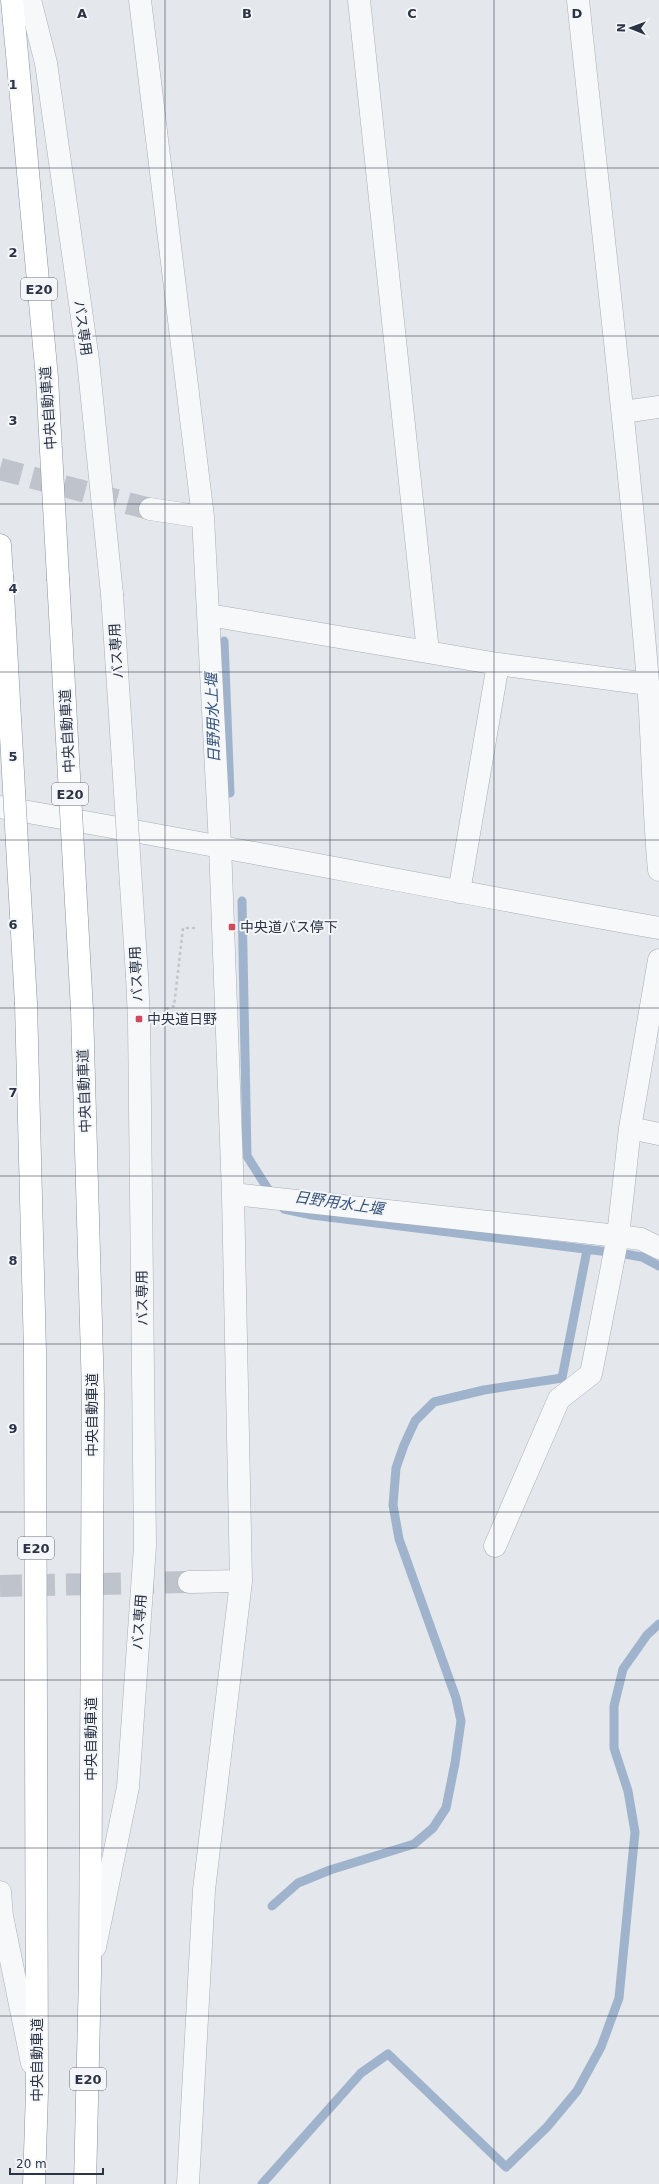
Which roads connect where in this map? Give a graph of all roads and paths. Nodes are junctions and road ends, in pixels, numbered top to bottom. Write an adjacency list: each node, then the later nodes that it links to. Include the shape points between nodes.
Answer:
1 (12, 0): 33 (highway, 中央自動車道 / E20, bridge, via 47,378 82,1010 93,1393)
2 (30, 0): 23 (street, バス専用, bridge, via 46,63 88,360 112,594)
3 (140, 0): 9 (street)
4 (359, 0): 12 (street)
5 (578, 0): 7 (street)
6 (659, 407): 7 (street)
7 (623, 412): 14 (street)
8 (150, 509): 9 (street)
9 (203, 517): 11 (street)
10 (0, 545): 34 (highway, 中央自動車道 / E20, bridge, via 26,1004 35,1352)
11 (209, 616): 12 (street); 17 (street)
12 (428, 652): 13 (street)
13 (498, 664): 14 (street); 19 (street)
14 (648, 684): 15 (street)
15 (656, 804): 18 (street)
16 (0, 807): 17 (street)
17 (220, 845): 19 (street); 20 (street)
18 (659, 870)
19 (459, 892): 21 (street)
20 (223, 926): 23 (path, via 183,928 174,1006); 26 (street)
21 (659, 928)
22 (659, 960): 24 (street)
23 (139, 1018): 33 (street, バス専用, via 145,1546 128,1787)
24 (630, 1128): 25 (street); 27 (street)
25 (659, 1134)
26 (233, 1194): 27 (street); 30 (street)
27 (615, 1248): 28 (street, via 641,1239); 29 (street, via 591,1374 559,1398)
28 (659, 1248)
29 (495, 1546)
30 (241, 1581): 31 (street); 37 (street, via 204,1890)
31 (189, 1582)
32 (0, 1892): 34 (street, via 2,1916)
33 (90, 1974): 36 (highway, 中央自動車道 / E20)
34 (38, 2092): 35 (highway, 中央自動車道 / E20)
35 (34, 2184)
36 (85, 2184)
37 (188, 2184)

